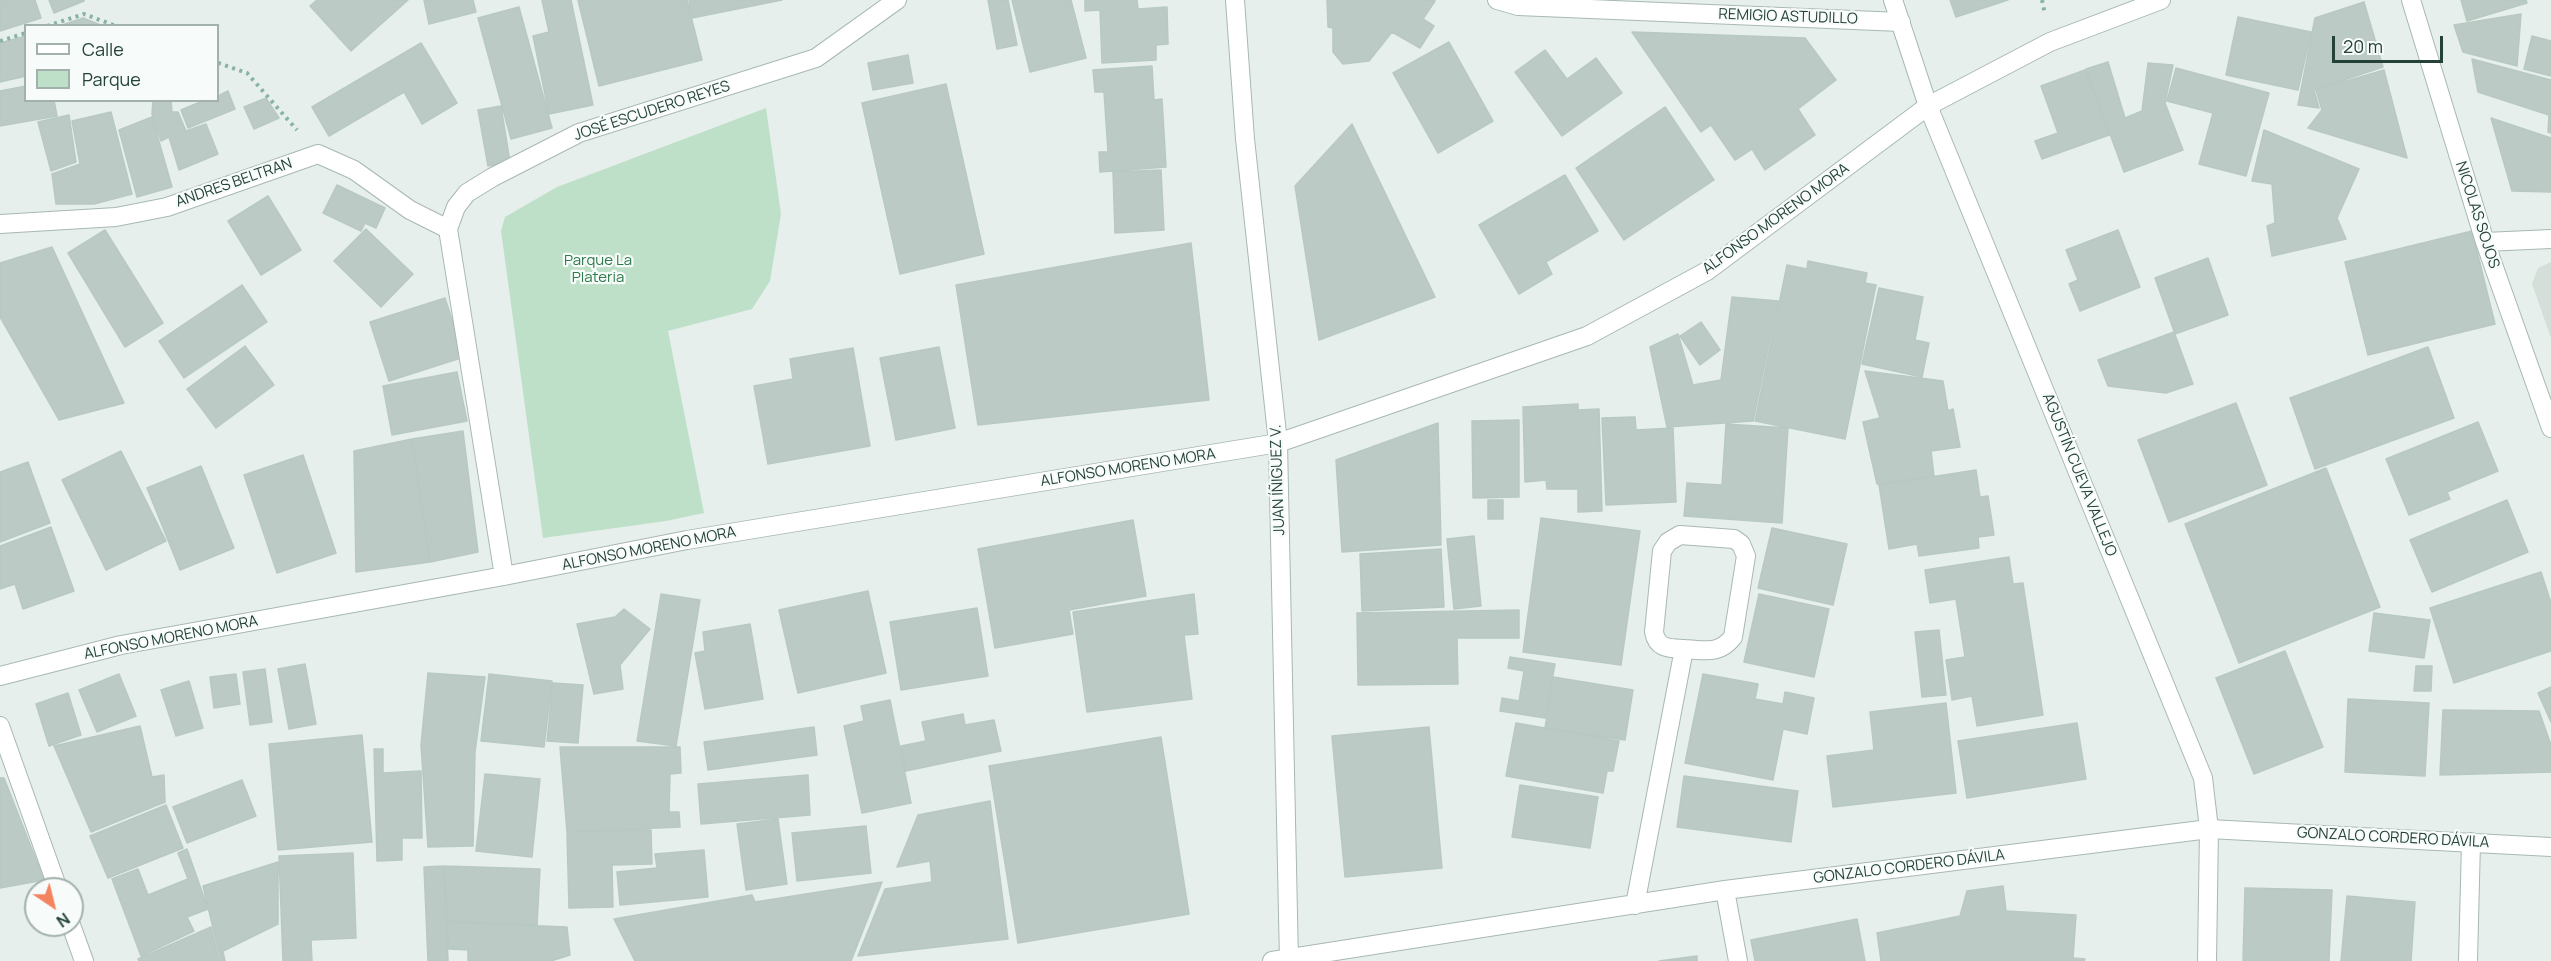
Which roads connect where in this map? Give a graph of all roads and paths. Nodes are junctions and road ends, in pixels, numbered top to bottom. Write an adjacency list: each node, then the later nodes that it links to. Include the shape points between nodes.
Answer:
1 (897, 0): 16 (street, JOSÉ ESCUDERO REYES, via 816,58 579,133 521,162 466,193)
2 (1235, 0): 20 (street, JUAN ÍÑIGUEZ V., via 1245,139)
3 (1497, 0): 7 (street, REMIGIO ASTUDILLO, via 1518,6)
4 (1893, 0): 7 (street, AGUSTÍN CUEVA VALLEJO)
5 (2161, 0): 13 (street, ALFONSO MORENO MORA, via 2050,42)
6 (2411, 0): 18 (street, NICOLAS SOJOS)
7 (1900, 22): 13 (street, AGUSTÍN CUEVA VALLEJO)
8 (53, 24): 9 (path, via 84,14)
9 (111, 24)
10 (24, 34): 11 (path)
11 (0, 41)
12 (219, 63): 14 (path, via 247,73)
13 (1928, 106): 20 (street, ALFONSO MORENO MORA, via 1707,271 1587,336); 25 (street, AGUSTÍN CUEVA VALLEJO, via 2203,778)
14 (318, 154): 15 (street, ANDRES BELTRAN, via 167,207 116,217); 16 (street, via 354,170 410,210)
15 (0, 224)
16 (448, 229): 21 (street)
17 (2551, 239): 18 (street)
18 (2485, 242): 19 (street, NICOLAS SOJOS)
19 (2551, 428)
20 (1278, 443): 21 (street, ALFONSO MORENO MORA, via 687,540); 32 (street, JUAN ÍÑIGUEZ V.)
21 (504, 576): 23 (street, ALFONSO MORENO MORA, via 121,645)
22 (1684, 649): 22 (street, via 1664,648 1656,641 1662,551 1668,542 1680,536 1734,539 1746,556 1733,637 1719,650); 30 (street)
23 (0, 676)
24 (0, 726): 28 (street)
25 (2209, 829): 26 (street, GONZALO CORDERO DÁVILA); 29 (street, GONZALO CORDERO DÁVILA); 35 (street, AGUSTÍN CUEVA VALLEJO)
26 (2471, 842): 27 (street, GONZALO CORDERO DÁVILA); 36 (street)
27 (2551, 847)
28 (54, 877)
29 (1725, 890): 30 (street, GONZALO CORDERO DÁVILA); 34 (street)
30 (1635, 905): 32 (street, GONZALO CORDERO DÁVILA)
31 (75, 937): 33 (street)
32 (1283, 960)
33 (84, 961)
34 (1738, 961)
35 (2207, 961)
36 (2468, 961)

